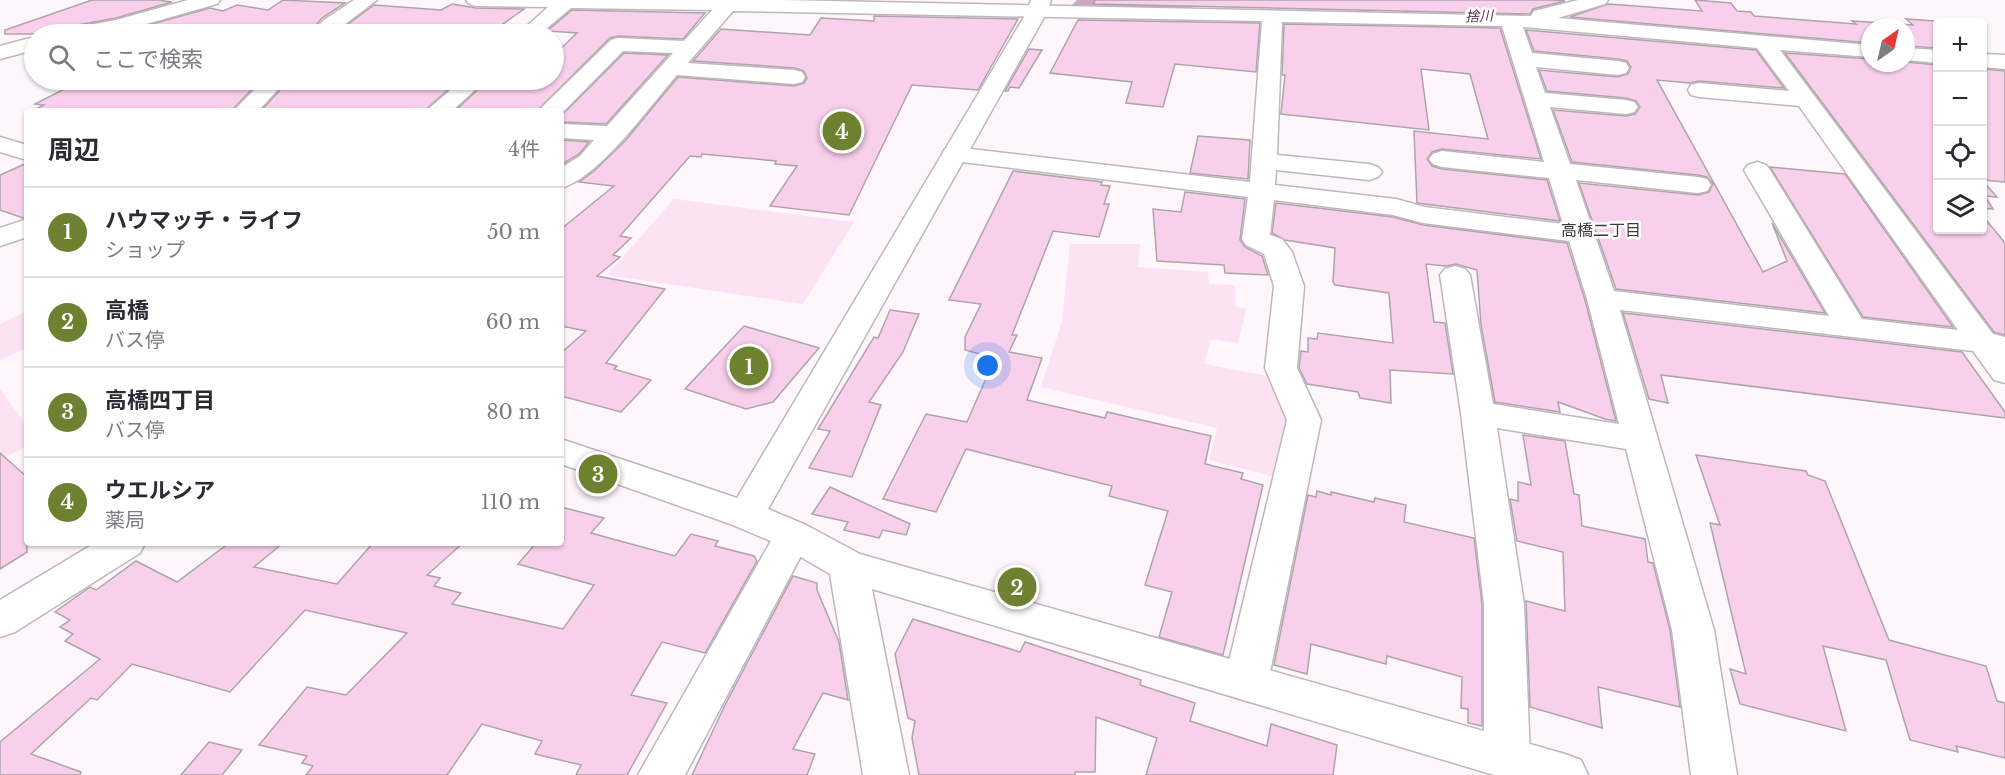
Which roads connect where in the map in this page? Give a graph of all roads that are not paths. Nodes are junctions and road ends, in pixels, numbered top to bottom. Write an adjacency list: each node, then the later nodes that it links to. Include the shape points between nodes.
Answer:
1 (210, 0): 13 (street)
2 (367, 0): 14 (street)
3 (476, 0): 4 (street)
4 (508, 0): 7 (street)
5 (1371, 0): 11 (street)
6 (1598, 0): 12 (street, via 1564,11)
7 (567, 2): 8 (street); 15 (street)
8 (729, 3): 9 (street); 18 (street)
9 (1039, 6): 10 (street); 42 (street)
10 (1272, 17): 11 (street); 47 (street)
11 (1360, 19): 12 (street)
12 (1510, 20): 16 (street); 23 (street)
13 (125, 24)
14 (331, 24)
15 (540, 24)
16 (1764, 42): 19 (street); 33 (street)
17 (24, 46): 20 (street)
18 (689, 48): 26 (street); 37 (street, via 618,44)
19 (1861, 50)
20 (0, 53)
21 (1915, 55): 22 (street)
22 (1933, 57)
23 (1523, 60): 27 (street); 32 (street)
24 (1987, 60): 25 (street)
25 (2005, 62)
26 (671, 68): 28 (street); 39 (street)
27 (1618, 68)
28 (794, 76)
29 (266, 90): 35 (street)
30 (463, 90): 36 (street)
31 (1699, 90): 33 (street)
32 (1536, 99): 34 (street); 46 (street)
33 (1806, 100): 56 (street)
34 (1626, 107)
35 (248, 108)
36 (442, 108)
37 (554, 108)
38 (564, 130): 39 (street)
39 (612, 134): 48 (street, via 589,161)
40 (0, 144): 41 (street)
41 (24, 152)
42 (954, 154): 47 (street); 61 (street)
43 (1442, 159): 46 (street)
44 (1757, 170): 55 (street)
45 (1369, 172): 47 (street)
46 (1561, 172): 49 (street); 51 (street)
47 (1262, 176): 51 (street, via 1423,215); 66 (street, via 1256,239 1272,244 1278,252 1289,285 1281,368 1305,420)
48 (564, 178)
49 (1698, 185)
50 (24, 228): 52 (street)
51 (1581, 234): 54 (street)
52 (0, 238)
53 (1455, 275): 58 (street)
54 (1602, 298): 55 (street); 59 (street)
55 (1851, 327): 56 (street)
56 (1994, 344): 57 (street)
57 (2005, 373)
58 (1478, 413): 59 (street); 67 (street, via 1504,604)
59 (1641, 440): 71 (street, via 1693,630)
60 (564, 452): 61 (street)
61 (746, 515): 62 (street)
62 (792, 535): 64 (street); 68 (street)
63 (121, 546): 65 (street)
64 (848, 566): 66 (street); 69 (street)
65 (0, 620)
66 (1246, 682): 67 (street)
67 (1507, 758): 70 (street)
68 (661, 775)
69 (886, 775)
70 (1565, 775)
71 (1714, 775)

